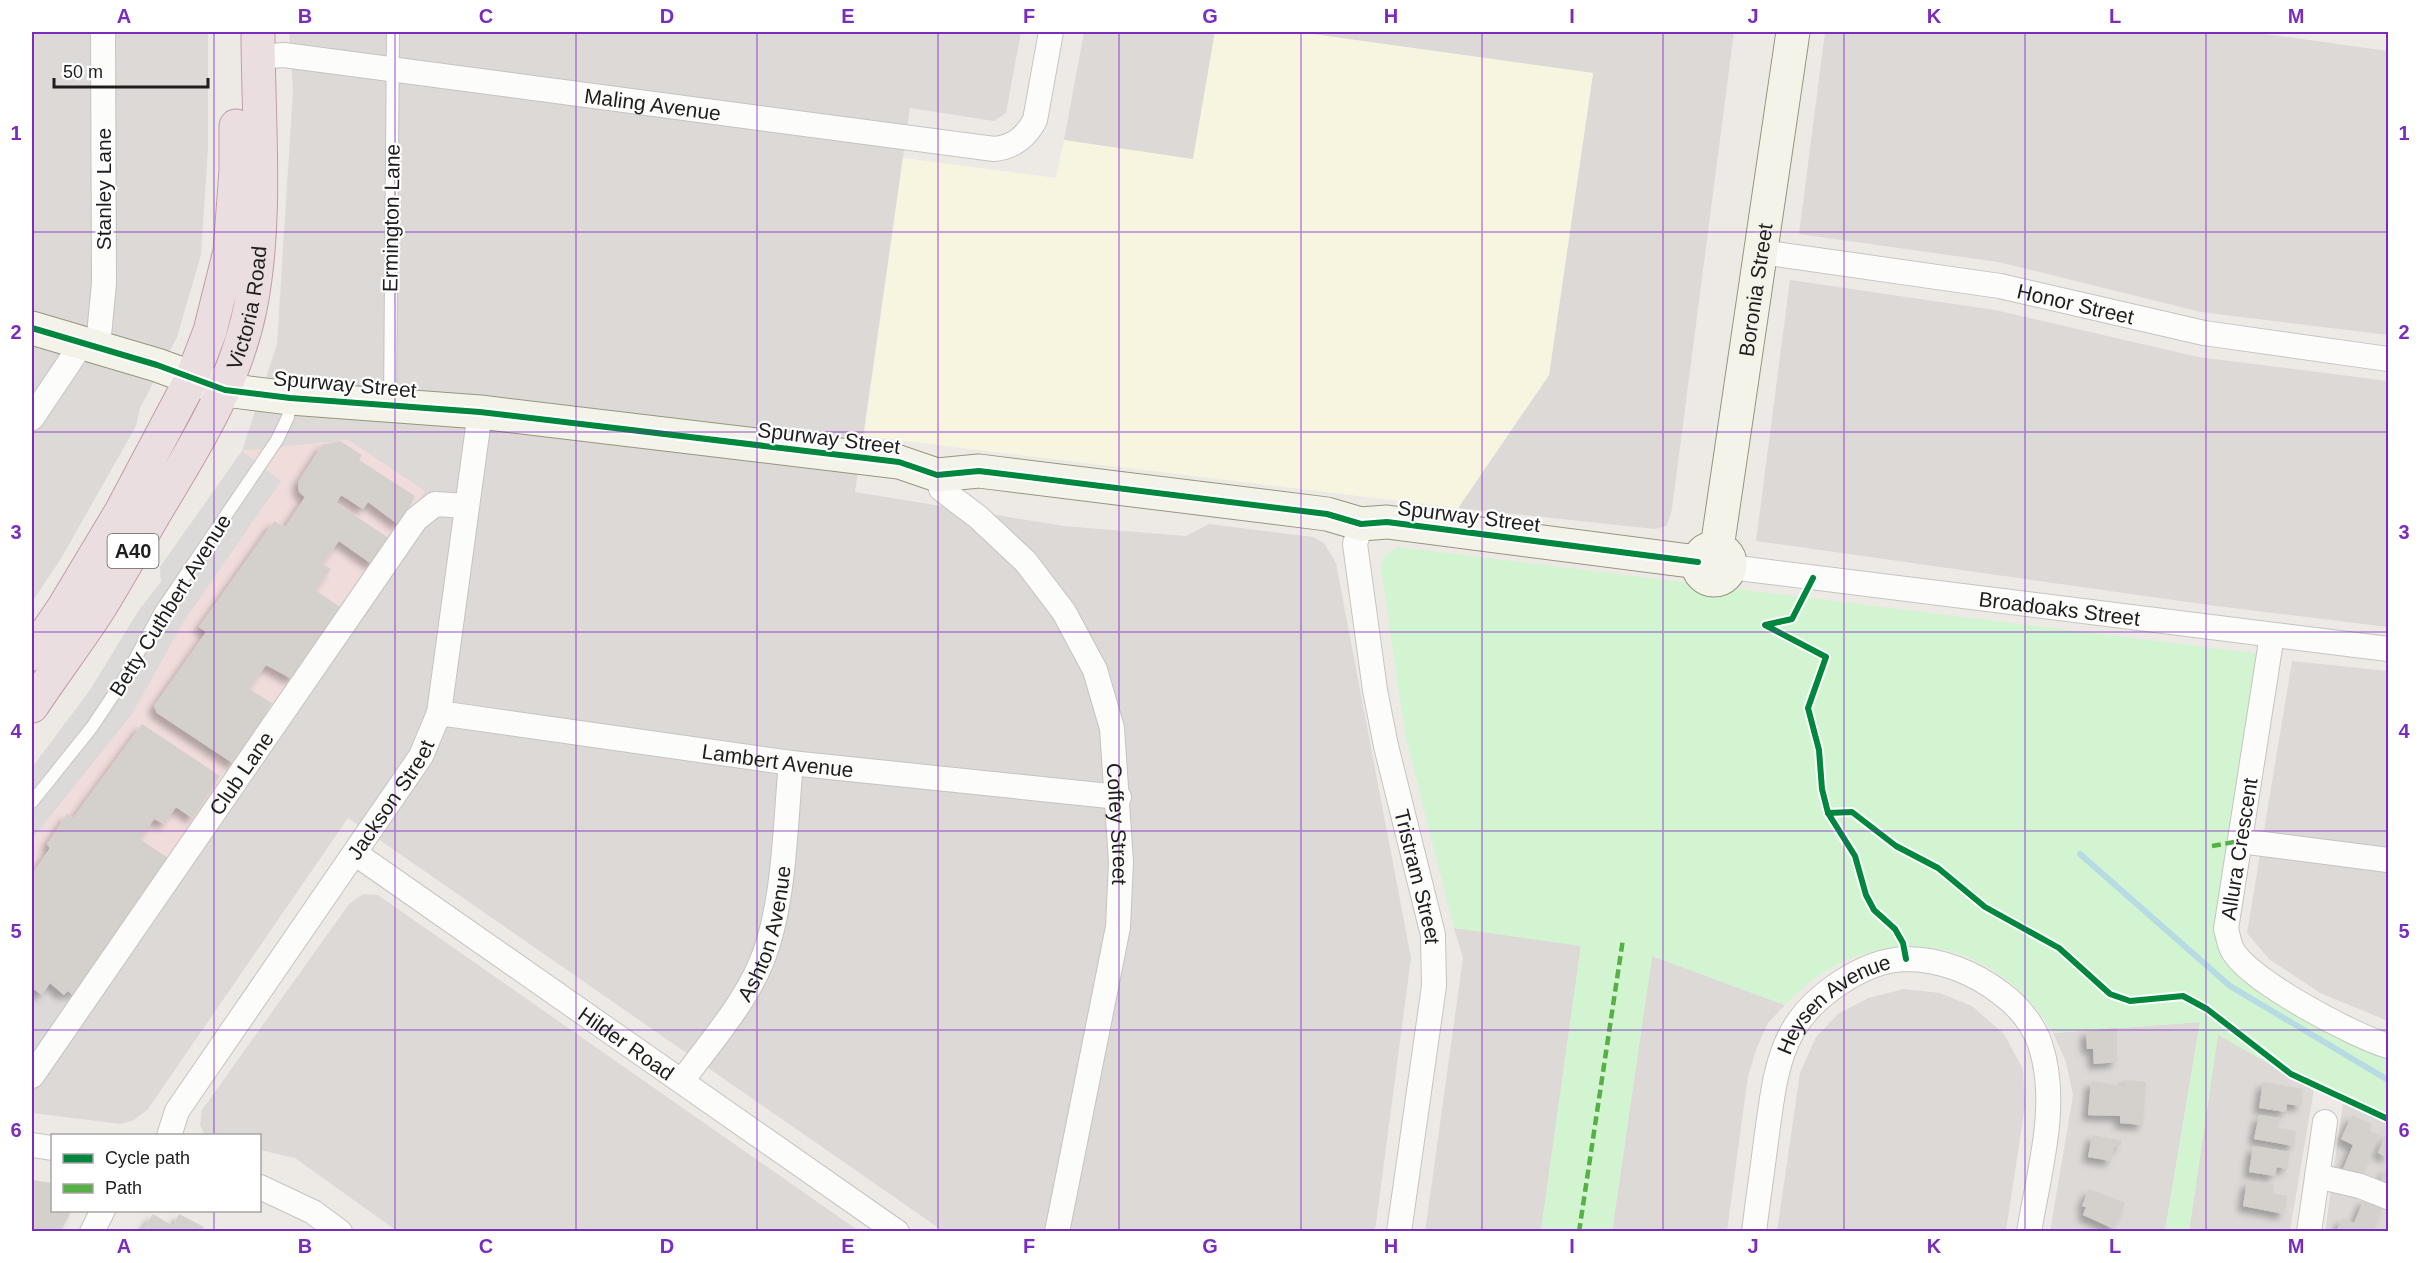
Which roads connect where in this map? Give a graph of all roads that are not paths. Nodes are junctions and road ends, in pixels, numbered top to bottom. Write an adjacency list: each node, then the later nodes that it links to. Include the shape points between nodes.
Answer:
1 (103, 32): 10 (street, Stanley Lane, via 104,283)
2 (236, 32): 12 (highway, Victoria Road / A40, via 236,170 230,251 216,310)
3 (393, 32): 7 (lane, Ermington Lane)
4 (1051, 32): 7 (street, Maling Avenue, via 1035,120 1018,141 1007,148 994,149)
5 (1792, 32): 8 (street, Boronia Street)
6 (258, 44): 7 (street, Maling Avenue, via 284,55); 13 (highway, Victoria Road / A40, via 257,263 250,310)
7 (393, 70): 15 (lane, Ermington Lane)
8 (1762, 252): 11 (street, Honor Street, via 2000,286 2204,333); 21 (street, Boronia Street)
9 (32, 328): 10 (street, Spurway Street)
10 (91, 344): 12 (street, Spurway Street); 17 (street, Stanley Lane)
11 (2388, 359)
12 (192, 378): 13 (street, Spurway Street); 23 (highway, Victoria Road / A40, via 121,512)
13 (225, 390): 14 (street, Spurway Street); 25 (highway, Victoria Road / A40, via 202,438 106,596)
14 (290, 398): 15 (street, Spurway Street); 29 (lane, Betty Cuthbert Avenue, via 288,417 277,440 161,611 92,728)
15 (390, 405): 16 (street, Spurway Street)
16 (480, 412): 18 (street, Spurway Street, via 899,462); 19 (street, Jackson Street)
17 (32, 418)
18 (936, 475): 20 (street, Spurway Street, via 979,471 1327,514); 28 (street, Coffey Street, via 946,493 1026,562 1064,612 1095,670 1109,718)
19 (467, 506): 26 (street, Jackson Street); 34 (street, Club Lane, via 435,504 416,519)
20 (1361, 524): 21 (street, Spurway Street, via 1387,522); 48 (street, Tristram Street, via 1355,544 1375,690 1433,935 1434,986)
21 (1715, 559): 22 (street, Broadoaks Street)
22 (2272, 635): 24 (street, Broadoaks Street); 30 (street, Allura Crescent)
23 (34, 644)
24 (2388, 649)
25 (32, 705)
26 (439, 713): 27 (street, Lambert Avenue); 31 (street, Jackson Street, via 421,756)
27 (791, 763): 28 (street, Lambert Avenue); 35 (street, Ashton Avenue, via 772,932 746,992)
28 (1119, 797): 47 (street, Coffey Street, via 1118,927)
29 (32, 802)
30 (2240, 841): 32 (street); 33 (street, Allura Crescent, via 2226,929 2233,951 2271,984 2343,1026)
31 (356, 854): 35 (street, Hilder Road); 37 (street, Jackson Street, via 177,1111)
32 (2388, 860)
33 (2388, 1046)
34 (32, 1076)
35 (682, 1081): 46 (street, Hilder Road)
36 (2325, 1122): 40 (street)
37 (170, 1134)
38 (32, 1145): 39 (street)
39 (51, 1148)
40 (2317, 1176): 42 (street); 51 (street)
41 (261, 1187): 45 (street, via 313,1212)
42 (2388, 1197)
43 (102, 1212): 44 (street)
44 (92, 1232)
45 (340, 1232)
46 (897, 1232)
47 (1057, 1232)
48 (1399, 1232)
49 (1754, 1232): 50 (street, Heysen Avenue, via 1776,1073 1792,1032 1814,1003 1847,977 1906,959 1949,965 1983,979 2018,1007 2040,1042 2049,1084 2047,1123)
50 (2029, 1232)
51 (2309, 1232)

